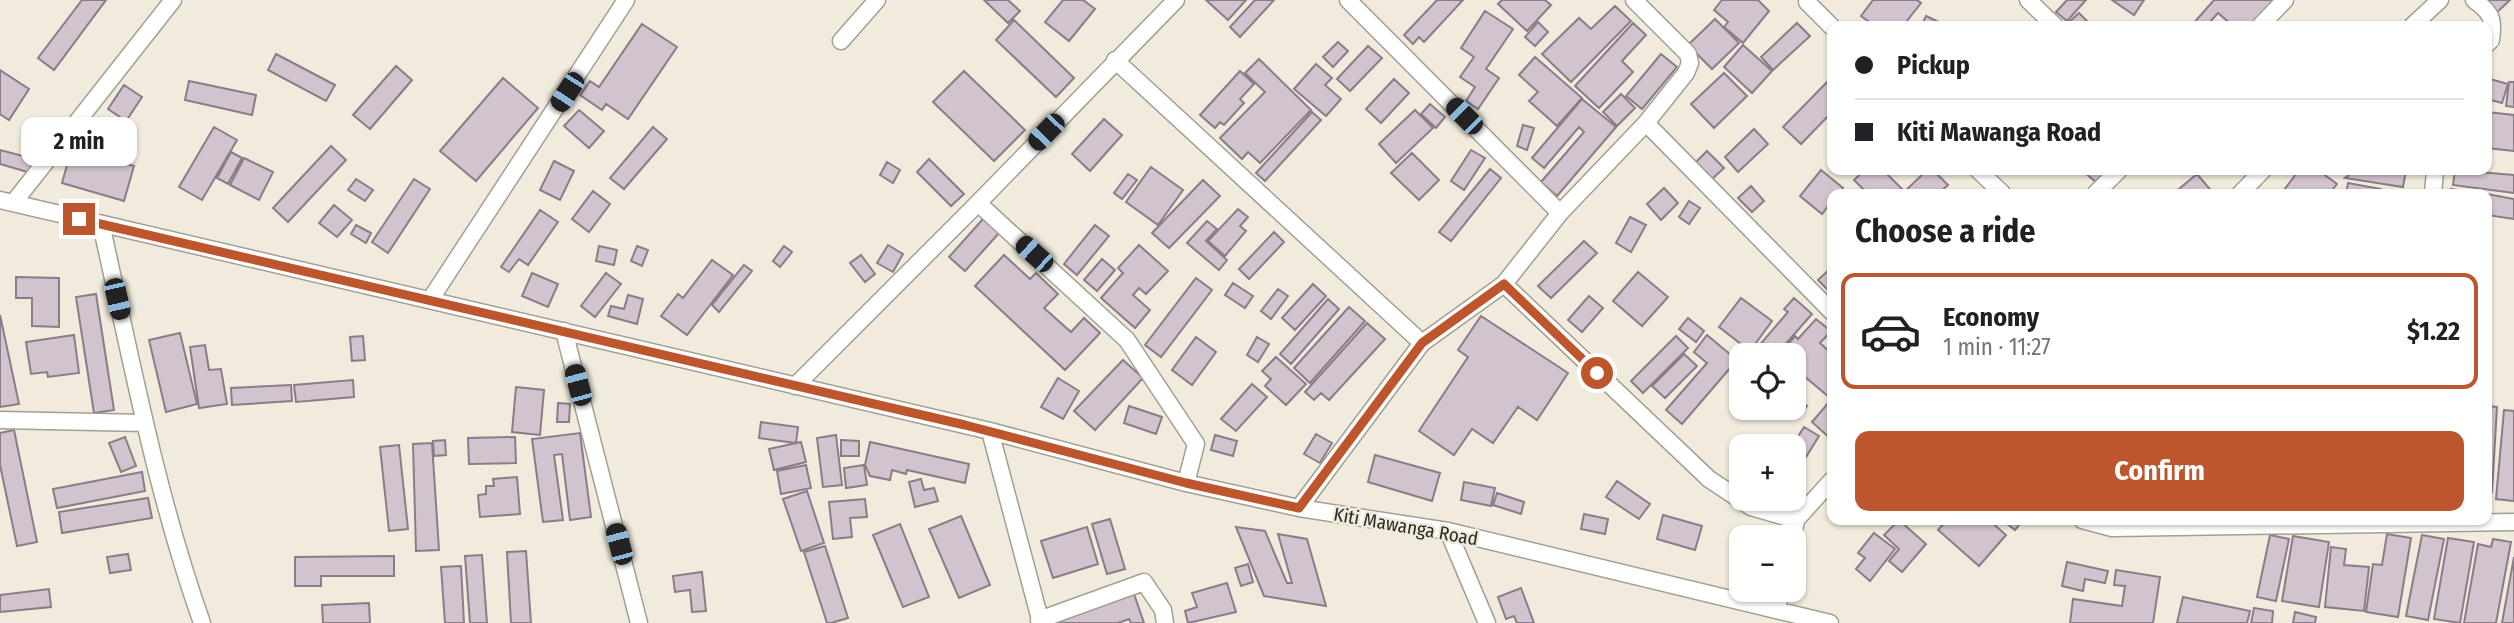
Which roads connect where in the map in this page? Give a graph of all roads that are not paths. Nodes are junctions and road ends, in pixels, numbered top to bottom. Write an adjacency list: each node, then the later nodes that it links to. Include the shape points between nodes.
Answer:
1 (173, 0): 26 (street)
2 (626, 0): 31 (street)
3 (877, 0): 17 (street)
4 (1176, 0): 18 (street)
5 (1348, 0): 28 (street)
6 (1634, 0): 19 (street, via 1688,54 1690,63)
7 (2028, 0): 12 (street)
8 (2285, 0): 13 (street)
9 (2440, 0): 14 (street)
10 (2474, 0): 16 (street, via 2485,8 2493,22)
11 (1807, 2): 15 (street)
12 (2050, 21)
13 (2265, 21)
14 (2417, 21)
15 (1827, 22)
16 (2492, 31)
17 (841, 41)
18 (1115, 60): 27 (street); 34 (street)
19 (1646, 123): 28 (street); 32 (street)
20 (1983, 175): 23 (street)
21 (2114, 175): 24 (street)
22 (2258, 175): 25 (street)
23 (1998, 189)
24 (2100, 189)
25 (2245, 189)
26 (7, 201): 29 (street, Kiti Mawanga Road)
27 (978, 203): 35 (street); 39 (street, via 1127,340 1196,444)
28 (1560, 213): 30 (street)
29 (101, 224): 31 (street, Kiti Mawanga Road); 37 (street)
30 (1504, 284): 34 (street); 42 (street, via 1709,479 1751,507)
31 (430, 300): 33 (street, Kiti Mawanga Road)
32 (1827, 307)
33 (564, 331): 35 (street, Kiti Mawanga Road); 53 (street)
34 (1422, 343): 41 (street)
35 (795, 386): 38 (street, Kiti Mawanga Road)
36 (0, 420): 37 (street)
37 (145, 423): 52 (street)
38 (990, 431): 39 (street, Kiti Mawanga Road); 51 (street)
39 (1186, 483): 41 (street, Kiti Mawanga Road)
40 (1827, 486): 42 (street)
41 (1299, 508): 48 (street, Kiti Mawanga Road)
42 (1796, 520): 45 (street)
43 (2492, 522): 44 (street)
44 (2514, 522)
45 (1795, 525)
46 (2101, 525): 47 (street)
47 (2261, 525)
48 (1448, 531): 50 (street, Kiti Mawanga Road); 55 (street)
49 (1779, 602): 50 (street)
50 (1777, 610): 56 (street, Kiti Mawanga Road)
51 (1040, 621): 54 (street, via 1144,582 1163,610)
52 (202, 623)
53 (639, 623)
54 (1166, 623)
55 (1487, 623)
56 (1830, 623)

